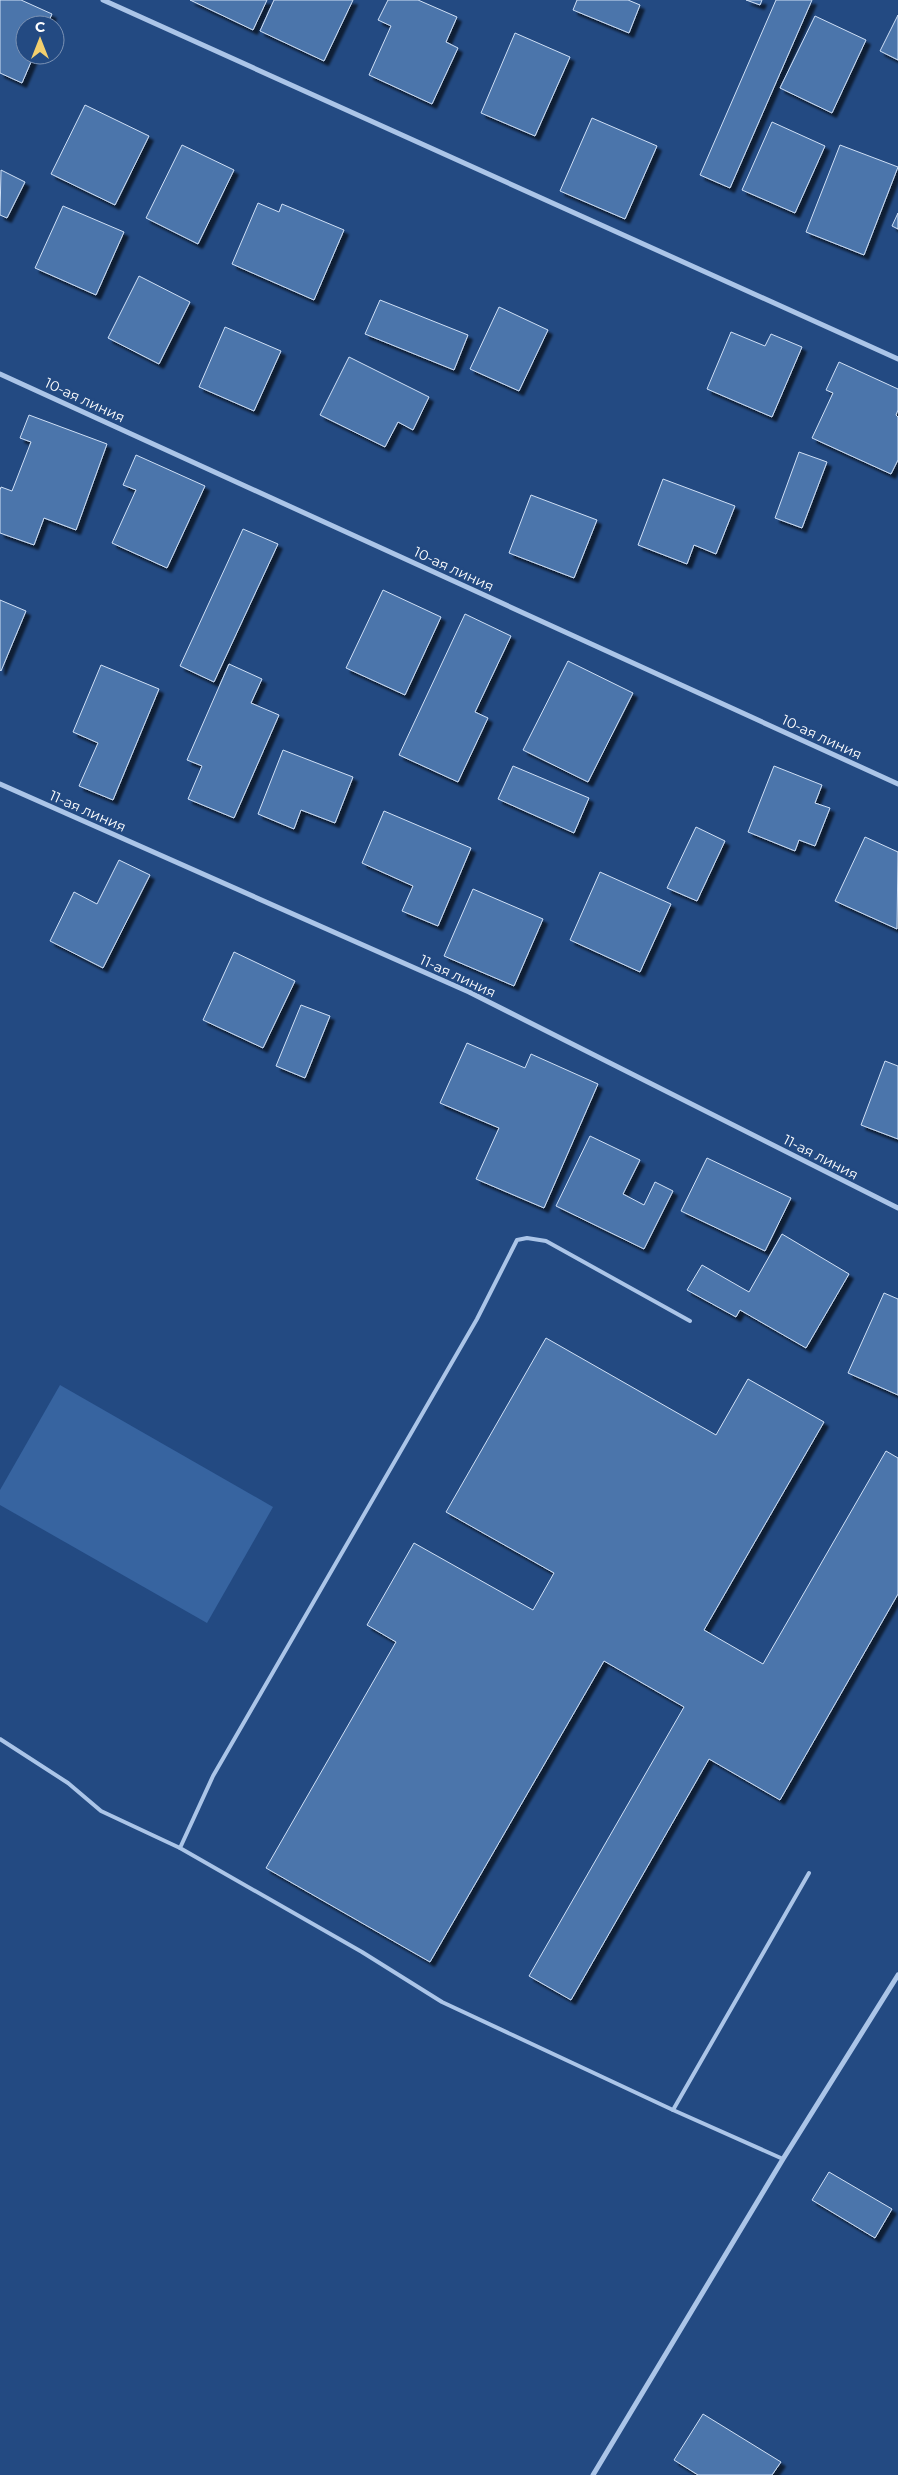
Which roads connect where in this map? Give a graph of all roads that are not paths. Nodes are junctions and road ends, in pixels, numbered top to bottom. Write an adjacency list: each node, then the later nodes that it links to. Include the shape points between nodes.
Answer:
1 (103, 0): 2 (street)
2 (898, 359)
3 (0, 374): 5 (street, 10-ая линия)
4 (0, 784): 6 (street, 11-ая линия, via 469,992)
5 (898, 784)
6 (898, 1208)
7 (690, 1321): 9 (lane, via 546,1241 517,1240 477,1318 213,1776)
8 (0, 1739): 9 (lane, via 68,1782 101,1811)
9 (180, 1848): 12 (lane, via 362,1952 442,2002)
10 (809, 1873): 12 (lane)
11 (898, 1975): 13 (street)
12 (673, 2110): 13 (lane)
13 (783, 2159): 14 (street)
14 (593, 2475)

